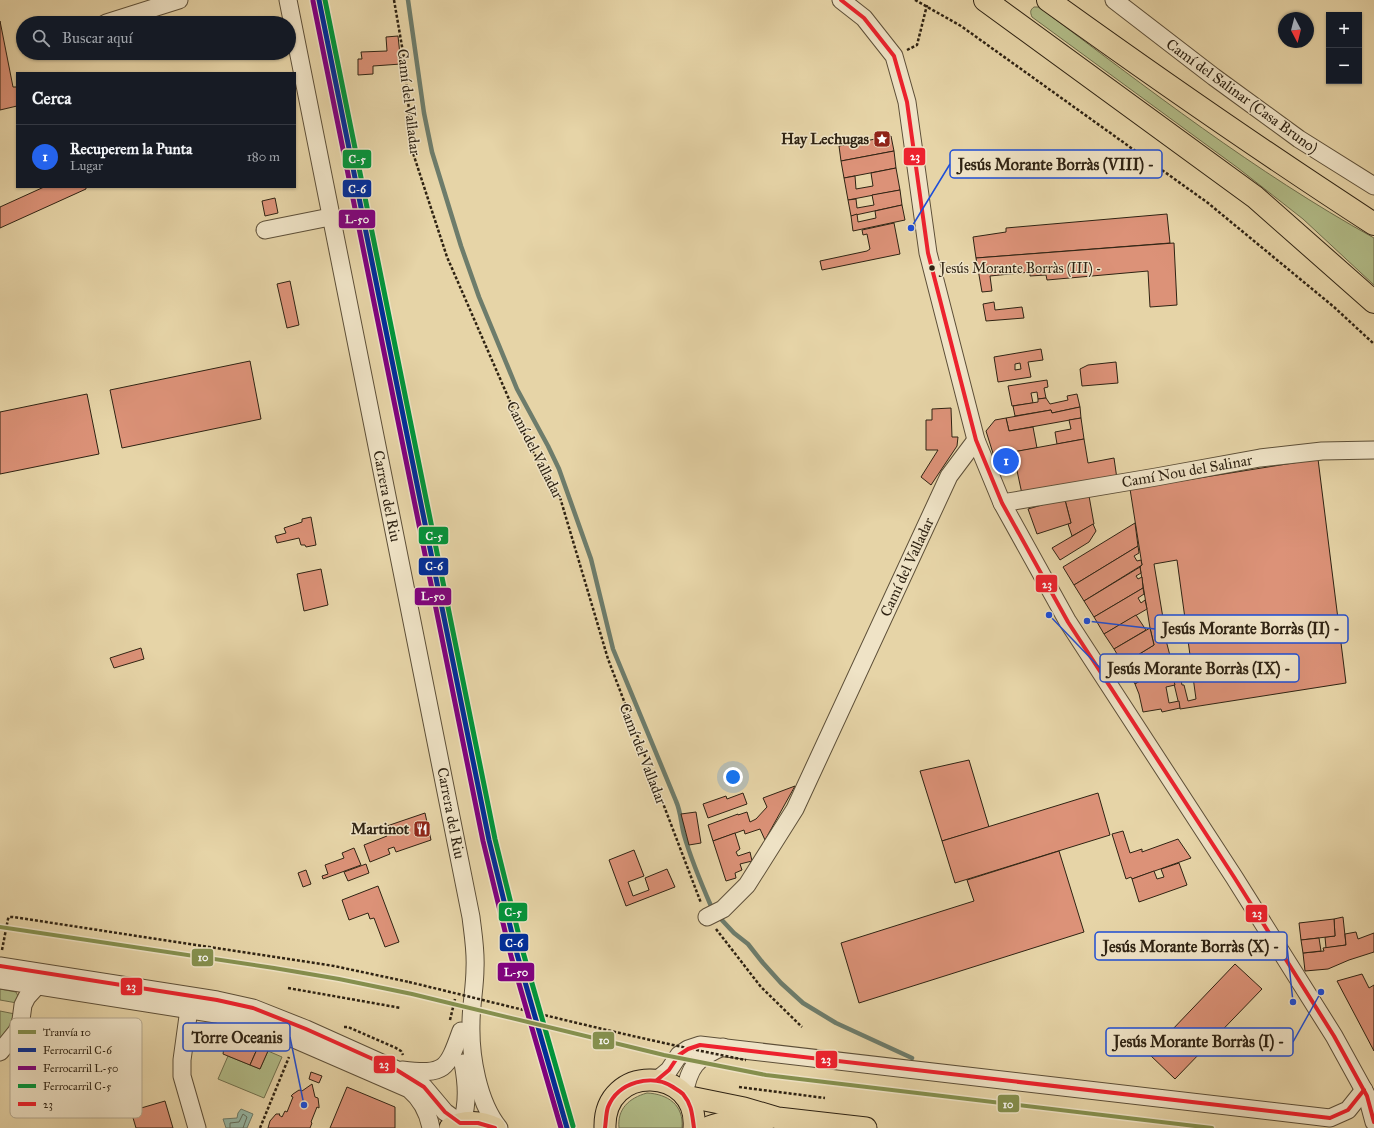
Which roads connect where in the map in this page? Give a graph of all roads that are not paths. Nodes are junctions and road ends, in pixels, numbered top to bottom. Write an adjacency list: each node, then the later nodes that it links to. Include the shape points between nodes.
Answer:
1 (180, 0): 7 (street)
2 (288, 0): 8 (street, Carrera del Riu)
3 (841, 0): 15 (street, via 864,18 894,56 907,102 928,253)
4 (985, 0): 14 (highway, via 1255,197)
5 (1048, 0): 12 (highway, via 1240,136)
6 (1114, 0): 10 (street, Camí del Salinar (Casa Bruno), via 1299,139)
7 (129, 16)
8 (291, 16)
9 (296, 41): 11 (street, Carrera del Riu)
10 (1374, 186)
11 (330, 217): 13 (street); 22 (street, Carrera del Riu, via 471,916 476,961)
12 (1374, 224)
13 (265, 230)
14 (1374, 302)
15 (976, 440): 17 (street); 18 (street, Camí del Valladar, via 949,476 795,809 747,885 722,909)
16 (1374, 450): 17 (street, Camí Nou del Salinar, via 1322,451 1260,458)
17 (1002, 503): 32 (street, via 1068,622 1243,890)
18 (707, 917)
19 (0, 966): 29 (street, via 235,1004)
20 (0, 980): 21 (street)
21 (37, 986): 23 (street); 24 (street, via 23,1005)
22 (465, 990): 25 (street, Carrera del Riu); 39 (street, Carrera del Riu, via 475,1070 488,1111)
23 (189, 1009): 36 (street, via 182,1076); 37 (street, via 253,1022 408,1089 424,1106)
24 (21, 1018)
25 (455, 1028): 29 (street, via 450,1058 437,1070 419,1072); 35 (street, Carrera del Riu, via 462,1049 467,1097)
26 (10, 1039): 28 (street)
27 (723, 1046): 30 (street, via 700,1045 688,1049 679,1055 669,1070); 31 (street, via 708,1053 693,1066); 32 (street, via 1330,1118)
28 (0, 1052)
29 (399, 1062): 35 (street)
30 (657, 1080): 31 (main road, via 675,1087); 40 (main road, via 636,1081 618,1092 607,1110)
31 (684, 1096): 33 (main road); 41 (main road, via 694,1115)
32 (1369, 1097): 34 (street)
33 (778, 1118): 42 (main road, via 729,1122); 43 (main road)
34 (1374, 1122)
35 (457, 1125): 38 (main road, via 471,1122 488,1124)
36 (197, 1128)
37 (431, 1128)
38 (496, 1128)
39 (499, 1128)
40 (605, 1128)
41 (694, 1128)
42 (707, 1128)
43 (866, 1128)

